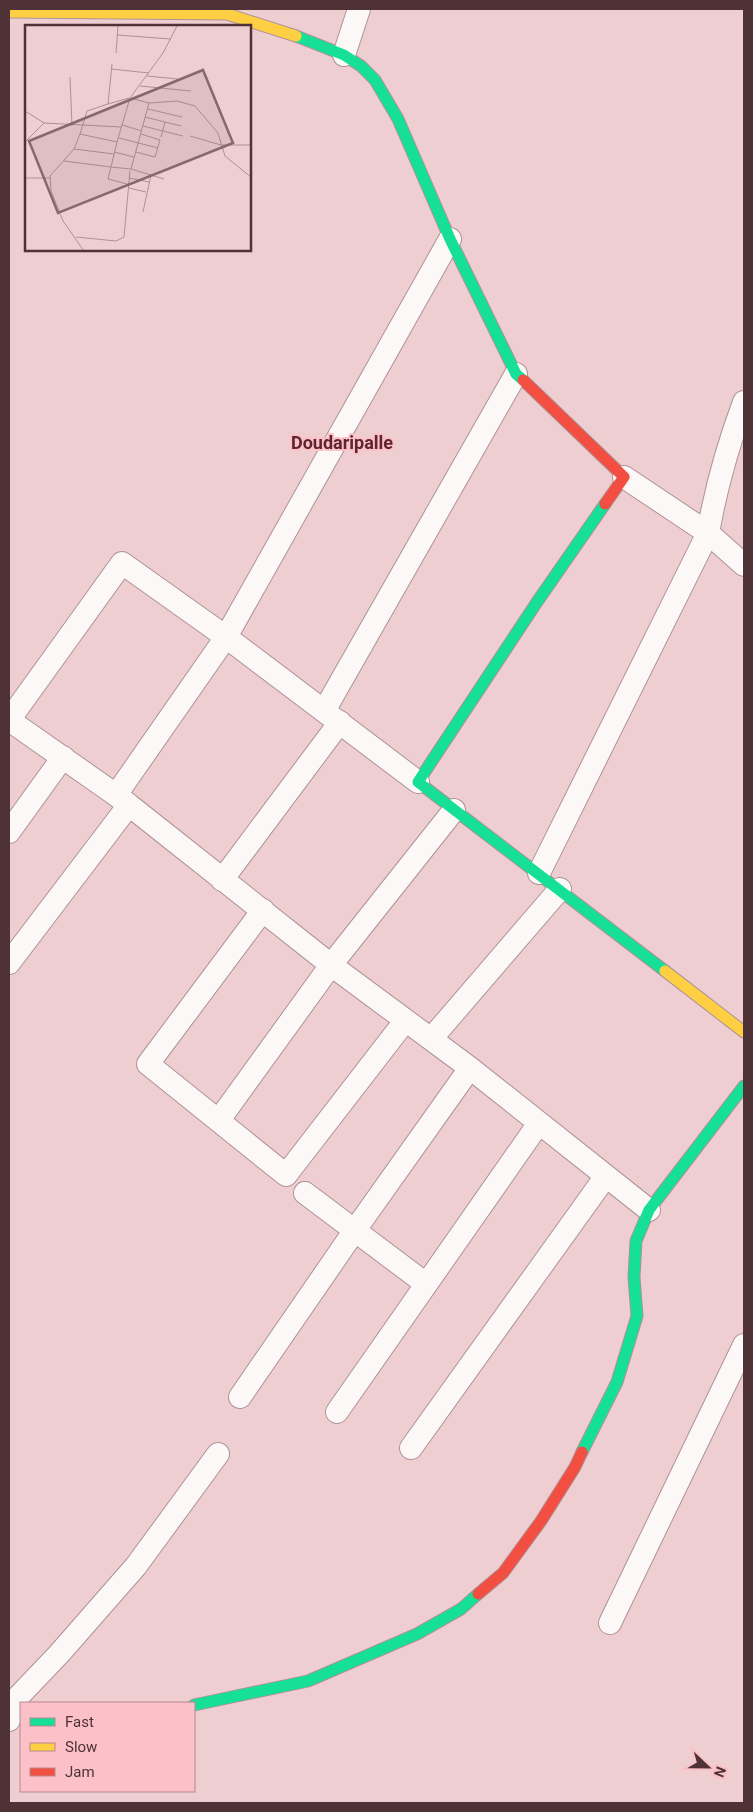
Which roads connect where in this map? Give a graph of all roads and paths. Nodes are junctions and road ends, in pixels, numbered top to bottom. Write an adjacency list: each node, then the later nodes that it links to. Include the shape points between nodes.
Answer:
1 (359, 9): 3 (street)
2 (9, 12): 3 (street, via 227,14)
3 (344, 54): 4 (street, via 375,80 398,119)
4 (450, 239): 5 (street); 11 (street)
5 (516, 374): 8 (street); 12 (street)
6 (744, 402): 7 (street)
7 (737, 442): 9 (street, via 714,496)
8 (624, 477): 9 (street); 15 (street)
9 (708, 533): 10 (street); 19 (street)
10 (744, 565)
11 (226, 637): 12 (street); 13 (street, via 122,563); 16 (street)
12 (332, 716): 15 (street); 20 (street)
13 (9, 720): 14 (street)
14 (62, 756): 16 (street); 18 (street)
15 (418, 782): 17 (street)
16 (122, 800): 20 (street); 23 (street)
17 (454, 810): 19 (street); 24 (street)
18 (9, 832)
19 (540, 873): 21 (street)
20 (222, 880): 22 (street)
21 (560, 889): 26 (street); 27 (street)
22 (263, 910): 24 (street); 30 (street, via 148,1064)
23 (9, 963)
24 (331, 965): 25 (street); 30 (street)
25 (405, 1021): 27 (street); 30 (street, via 286,1175)
26 (744, 1032)
27 (431, 1039): 28 (street)
28 (470, 1068): 31 (street); 35 (street)
29 (744, 1086): 34 (street)
30 (219, 1120)
31 (539, 1123): 32 (street); 36 (street)
32 (606, 1176): 34 (street); 40 (street)
33 (305, 1193): 35 (street)
34 (649, 1210): 44 (street, via 636,1241 637,1316 617,1382 574,1467 541,1522 503,1573 461,1609 417,1634 308,1681)
35 (355, 1230): 36 (street); 38 (street)
36 (426, 1284): 39 (street)
37 (744, 1345): 42 (street)
38 (240, 1397)
39 (337, 1412)
40 (411, 1448)
41 (218, 1454): 43 (street, via 136,1566)
42 (610, 1622)
43 (17, 1705)
44 (195, 1706)

